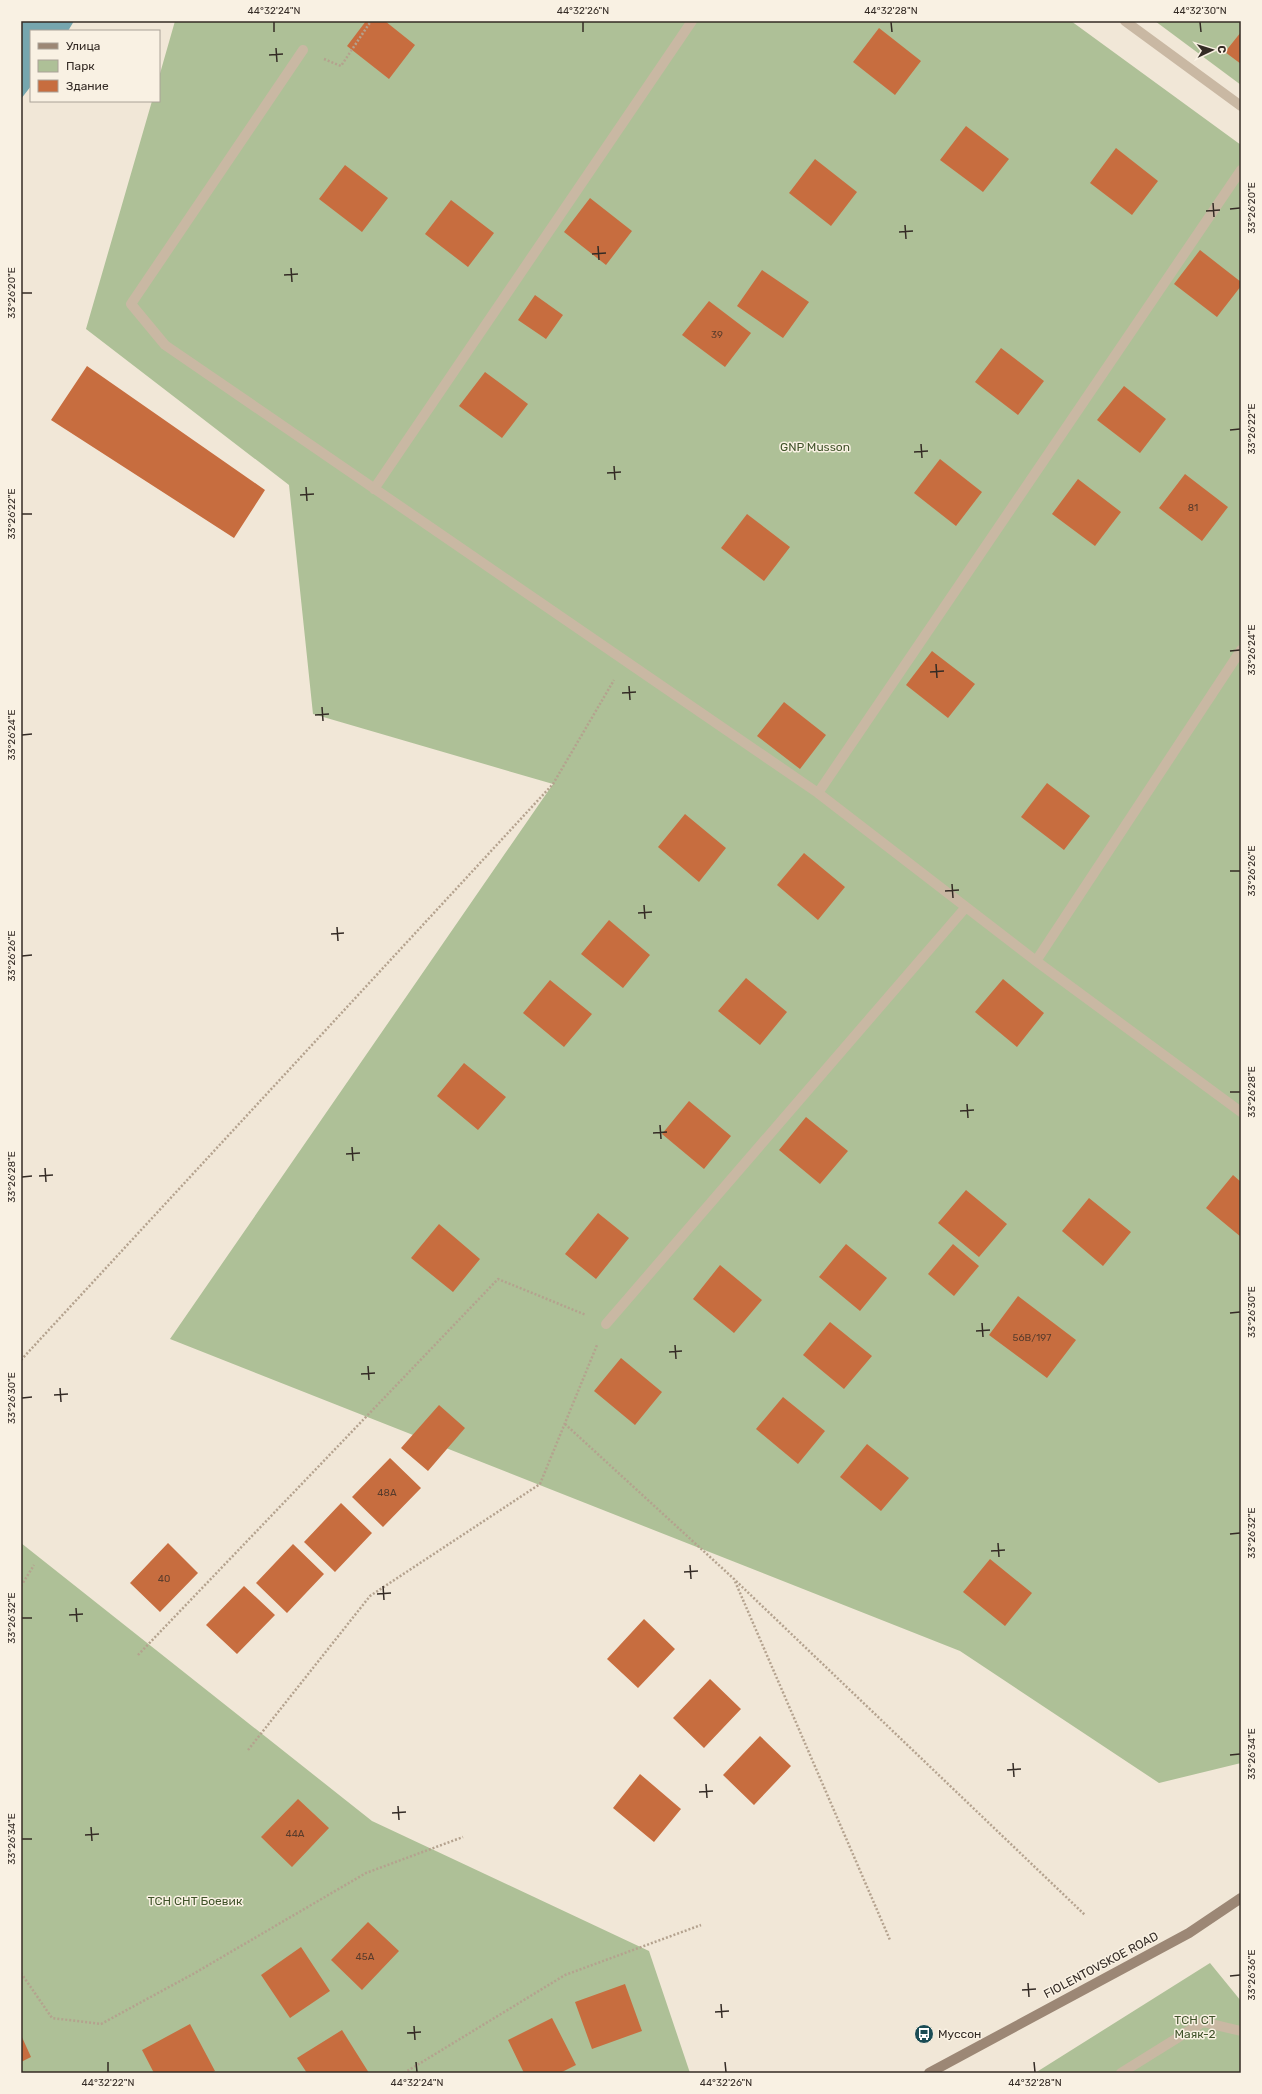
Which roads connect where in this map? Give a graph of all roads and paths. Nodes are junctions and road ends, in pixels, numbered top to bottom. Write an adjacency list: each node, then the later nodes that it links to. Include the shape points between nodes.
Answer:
1 (371, 21): 4 (path, via 341,66)
2 (692, 21): 7 (lane)
3 (1125, 21): 5 (lane)
4 (304, 50): 7 (lane, via 131,304 165,345)
5 (1241, 106)
6 (1241, 170): 10 (lane)
7 (374, 489): 9 (lane)
8 (1241, 650): 12 (lane)
9 (625, 661): 10 (lane); 15 (path, via 553,784)
10 (818, 793): 11 (lane)
11 (966, 907): 12 (lane); 14 (lane)
12 (1036, 961): 13 (lane)
13 (1241, 1112)
14 (606, 1324): 16 (path); 20 (path, via 498,1279)
15 (21, 1360)
16 (565, 1424): 18 (path); 21 (path, via 540,1484 370,1596)
17 (34, 1565): 19 (path)
18 (734, 1578): 24 (path); 26 (path)
19 (21, 1586)
20 (138, 1655)
21 (248, 1750)
22 (464, 1837): 27 (path, via 366,1873 194,1974 101,2024 52,2018)
23 (1241, 1898): 30 (main road, FIOLENTOVSKOE ROAD, via 1189,1933)
24 (1085, 1915)
25 (701, 1925): 29 (path, via 565,1975)
26 (890, 1940)
27 (21, 1973)
28 (1241, 2032): 31 (lane, via 1203,2022)
29 (404, 2073)
30 (929, 2073)
31 (1122, 2073)

